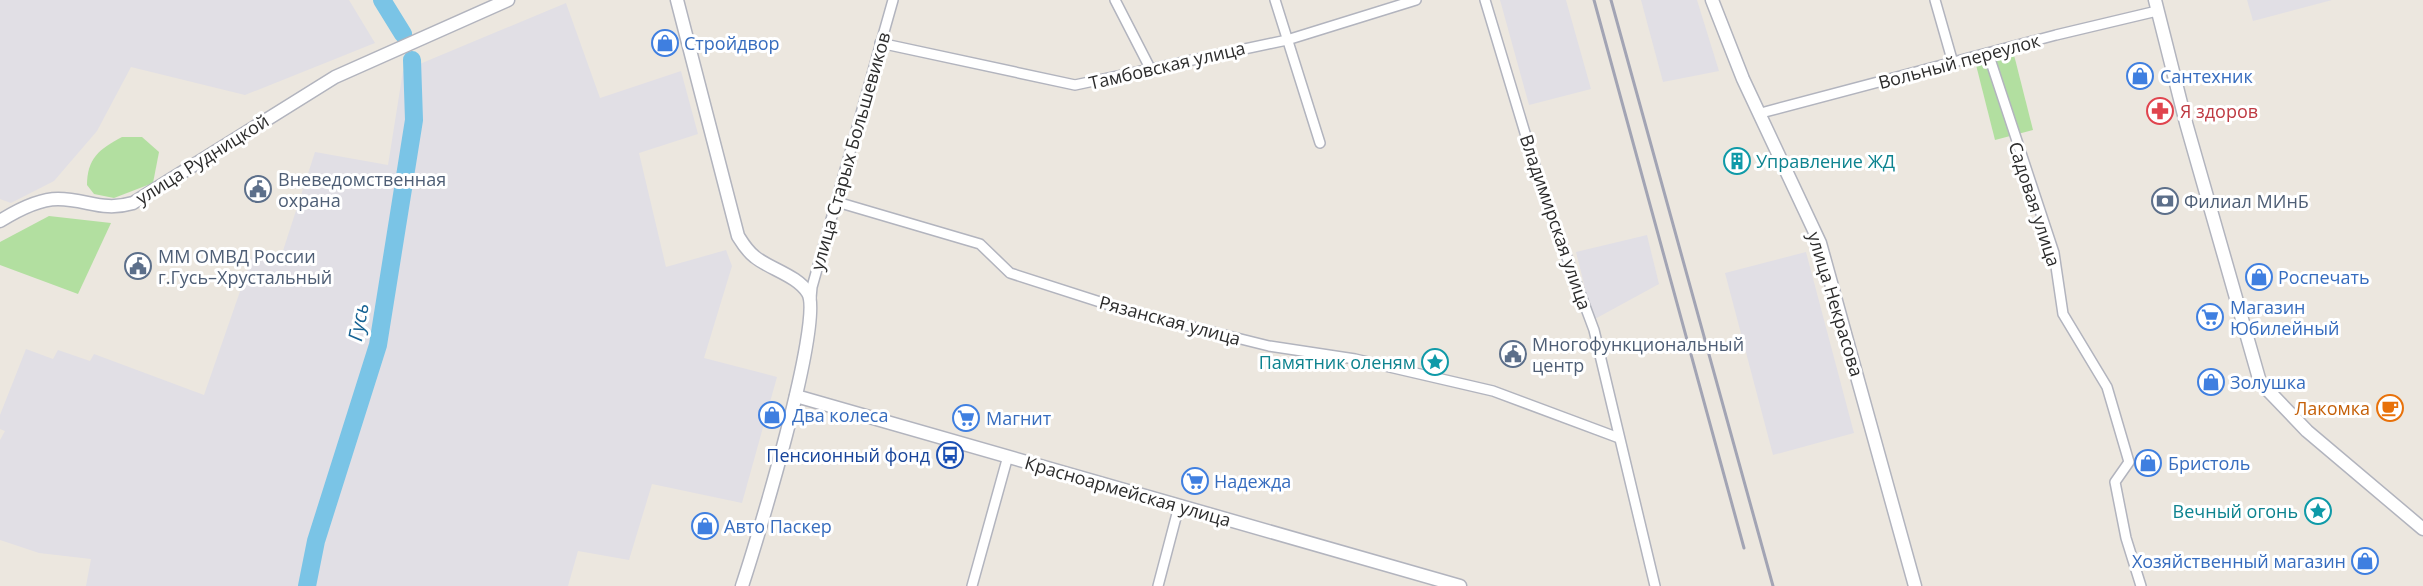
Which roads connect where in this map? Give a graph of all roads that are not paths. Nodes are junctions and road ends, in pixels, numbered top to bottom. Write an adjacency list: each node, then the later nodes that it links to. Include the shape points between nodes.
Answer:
1 (508, 0): 19 (street, улица Рудницкой, via 335,77 133,203 100,207 55,199)
2 (677, 0): 20 (street, улица Старых Большевиков, via 738,236 756,258 807,291)
3 (893, 0): 12 (street, улица Старых Большевиков)
4 (1115, 0): 15 (street)
5 (1275, 0): 11 (street)
6 (1416, 0): 11 (street, Тамбовская улица)
7 (1485, 0): 22 (street, Владимирская улица, via 1544,196 1594,330)
8 (1712, 0): 16 (street, улица Некрасова)
9 (1935, 0): 14 (street)
10 (2156, 5): 13 (street, Вольный переулок); 25 (street, via 2260,381 2307,431)
11 (1287, 40): 15 (street, Тамбовская улица); 17 (street)
12 (880, 43): 15 (street, Тамбовская улица, via 1075,85); 18 (street, улица Старых Большевиков)
13 (1988, 53): 14 (street, Вольный переулок); 32 (street, Садовая улица, via 2054,253 2063,314 2107,387 2126,451 2129,462 2115,482)
14 (1953, 63): 16 (street, Вольный переулок)
15 (1151, 70)
16 (1761, 113): 31 (street, улица Некрасова, via 1820,243)
17 (1320, 142)
18 (837, 202): 20 (street, улица Старых Большевиков, via 812,286); 22 (street, Рязанская улица, via 980,244 1010,273 1128,311 1269,346 1355,359 1493,391)
19 (0, 221)
20 (811, 302): 21 (street, улица Старых Большевиков, via 812,317)
21 (796, 396): 23 (street, Красноармейская улица); 26 (street, улица Старых Большевиков)
22 (1619, 438): 30 (street, Владимирская улица)
23 (1008, 456): 24 (street, Красноармейская улица); 27 (street)
24 (1179, 506): 28 (street); 29 (street, Красноармейская улица)
25 (2423, 529)
26 (742, 586)
27 (972, 586)
28 (1158, 586)
29 (1460, 586)
30 (1655, 586)
31 (1915, 586)
32 (2141, 586)

